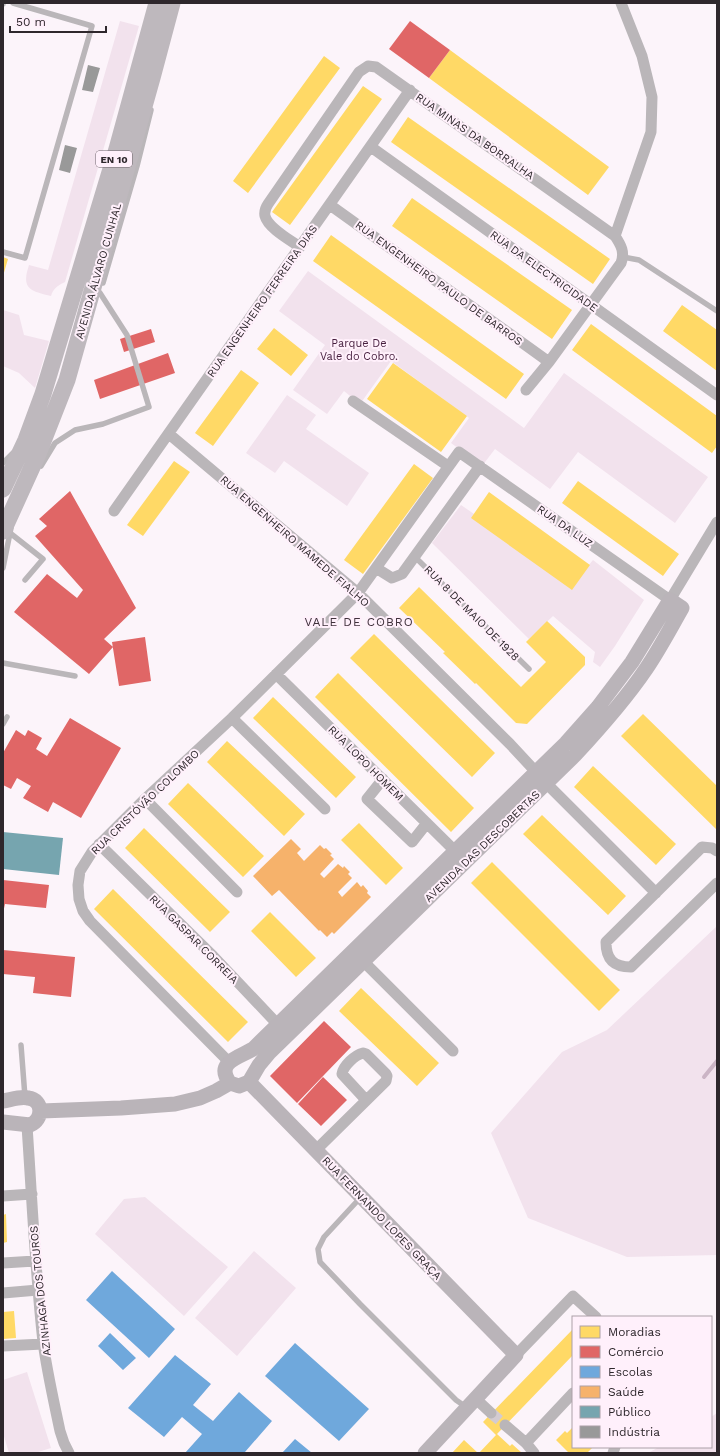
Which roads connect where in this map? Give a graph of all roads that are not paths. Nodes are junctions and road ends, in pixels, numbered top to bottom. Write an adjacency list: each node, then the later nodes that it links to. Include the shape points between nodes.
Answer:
1 (12, 3): 11 (lane, via 92,26 25,258)
2 (157, 3): 16 (main road, AVENIDA ÁLVARO CUNHAL / EN 10, via 117,149)
3 (172, 3): 16 (main road, AVENIDA ÁLVARO CUNHAL / EN 10, via 154,84)
4 (621, 3): 9 (street, via 642,56 652,98 651,132)
5 (410, 90): 7 (street, RUA ENGENHEIRO FERREIRA DIAS); 9 (street, RUA MINAS DA BORRALHA); 10 (street, RUA MINAS DA BORRALHA, via 376,67 368,66 359,72 268,204 265,216 271,226)
6 (152, 106): 13 (lane)
7 (371, 146): 8 (street, RUA ENGENHEIRO FERREIRA DIAS); 14 (street, RUA DA ELECTRICIDADE)
8 (330, 205): 10 (street, RUA ENGENHEIRO FERREIRA DIAS); 17 (street, RUA ENGENHEIRO PAULO DE BARROS)
9 (615, 236): 12 (street, via 620,243)
10 (300, 247): 21 (street, RUA ENGENHEIRO FERREIRA DIAS)
11 (3, 252)
12 (623, 257): 14 (street); 15 (lane, via 639,260)
13 (100, 293): 16 (lane, via 96,302); 26 (lane, via 127,335 149,407 103,424 75,430 55,443)
14 (591, 304): 17 (street); 19 (street, RUA DA ELECTRICIDADE)
15 (717, 311)
16 (76, 316): 22 (main road, AVENIDA ÁLVARO CUNHAL / EN 10); 30 (main road, AVENIDA ÁLVARO CUNHAL / EN 10, via 67,380)
17 (549, 362): 18 (street)
18 (526, 390)
19 (717, 395)
20 (353, 401): 24 (street)
21 (169, 434): 29 (street, RUA ENGENHEIRO FERREIRA DIAS); 37 (street, RUA ENGENHEIRO MAMEDE FIALHO)
22 (26, 440): 23 (lane); 28 (main road, AVENIDA ÁLVARO CUNHAL / EN 10)
23 (3, 463)
24 (448, 466): 25 (street, RUA DA LUZ, via 459,452); 35 (street)
25 (480, 466): 33 (street, RUA 8 DE MAIO DE 1928); 38 (street, RUA DA LUZ)
26 (39, 470)
27 (35, 476): 30 (lane)
28 (3, 489)
29 (114, 511)
30 (12, 512): 32 (main road, AVENIDA ÁLVARO CUNHAL / EN 10)
31 (717, 522): 38 (street, AVENIDA DAS DESCOBERTAS)
32 (7, 532): 34 (lane); 36 (lane, via 43,559)
33 (415, 557): 35 (street, RUA 8 DE MAIO DE 1928, via 402,574 392,578); 40 (lane, RUA 8 DE MAIO DE 1928)
34 (3, 568)
35 (376, 568): 37 (street)
36 (25, 580)
37 (358, 593): 41 (street, RUA CRISTÓVÃO COLOMBO); 46 (street, RUA ENGENHEIRO MAMEDE FIALHO)
38 (670, 600): 46 (street, AVENIDA DAS DESCOBERTAS, via 617,683 582,725); 48 (street, AVENIDA DAS DESCOBERTAS, via 682,608 645,670 600,728)
39 (3, 663): 42 (lane)
40 (529, 669)
41 (276, 674): 44 (street, RUA CRISTÓVÃO COLOMBO); 47 (street, RUA LOPO HOMEM)
42 (75, 676)
43 (7, 717): 45 (lane)
44 (232, 718): 49 (street, RUA CRISTÓVÃO COLOMBO); 50 (street)
45 (3, 724)
46 (536, 772): 48 (street); 53 (street, AVENIDA DAS DESCOBERTAS)
47 (383, 780): 51 (street, RUA LOPO HOMEM); 51 (street, via 367,799 412,842)
48 (546, 783): 57 (street); 58 (street, AVENIDA DAS DESCOBERTAS)
49 (145, 799): 52 (street, RUA CRISTÓVÃO COLOMBO); 56 (street)
50 (325, 809)
51 (427, 823): 53 (street, RUA LOPO HOMEM)
52 (99, 844): 59 (street, RUA GASPAR CORREIA); 62 (street, RUA CRISTÓVÃO COLOMBO, via 85,861 78,885 79,899 90,921)
53 (455, 851): 59 (street, AVENIDA DAS DESCOBERTAS)
54 (717, 851): 57 (street, via 702,847)
55 (717, 883): 57 (street, via 631,967 612,961 607,955 606,942)
56 (237, 892)
57 (656, 893)
58 (363, 961): 59 (street, AVENIDA DAS DESCOBERTAS); 61 (street)
59 (283, 1029): 62 (street, AVENIDA DAS DESCOBERTAS); 63 (street, AVENIDA DAS DESCOBERTAS)
60 (21, 1045): 65 (lane)
61 (453, 1051)
62 (232, 1060): 63 (street, via 240,1058 248,1061 253,1069); 64 (street, via 226,1066 225,1074)
63 (251, 1080): 64 (street, via 240,1086); 70 (street, RUA FERNANDO LOPES GRAÇA)
64 (230, 1083): 68 (street, via 200,1098 175,1104)
65 (23, 1098): 67 (street); 68 (street, via 37,1102); 69 (street, via 12,1109)
66 (366, 1100): 70 (street)
67 (3, 1101)
68 (40, 1111): 69 (street, via 35,1123)
69 (16, 1123): 71 (street, AZINHAGA DOS TOUROS)
70 (316, 1150): 73 (street, RUA FERNANDO LOPES GRAÇA)
71 (32, 1194): 72 (street); 74 (street, AZINHAGA DOS TOUROS)
72 (3, 1196)
73 (361, 1196): 81 (street, RUA FERNANDO LOPES GRAÇA); 83 (lane, via 324,1237 318,1249 320,1262 451,1395)
74 (35, 1261): 75 (street); 76 (street, AZINHAGA DOS TOUROS)
75 (3, 1263)
76 (38, 1290): 77 (street); 79 (street, AZINHAGA DOS TOUROS)
77 (3, 1293)
78 (595, 1316): 81 (street, via 573,1296)
79 (43, 1344): 80 (street); 87 (street, AZINHAGA DOS TOUROS, via 61,1435)
80 (3, 1346)
81 (516, 1355): 83 (street)
82 (572, 1394): 86 (street)
83 (472, 1403): 84 (street); 88 (street)
84 (491, 1413)
85 (505, 1426): 86 (street)
86 (526, 1443): 89 (street)
87 (69, 1453)
88 (425, 1453)
89 (534, 1453)

